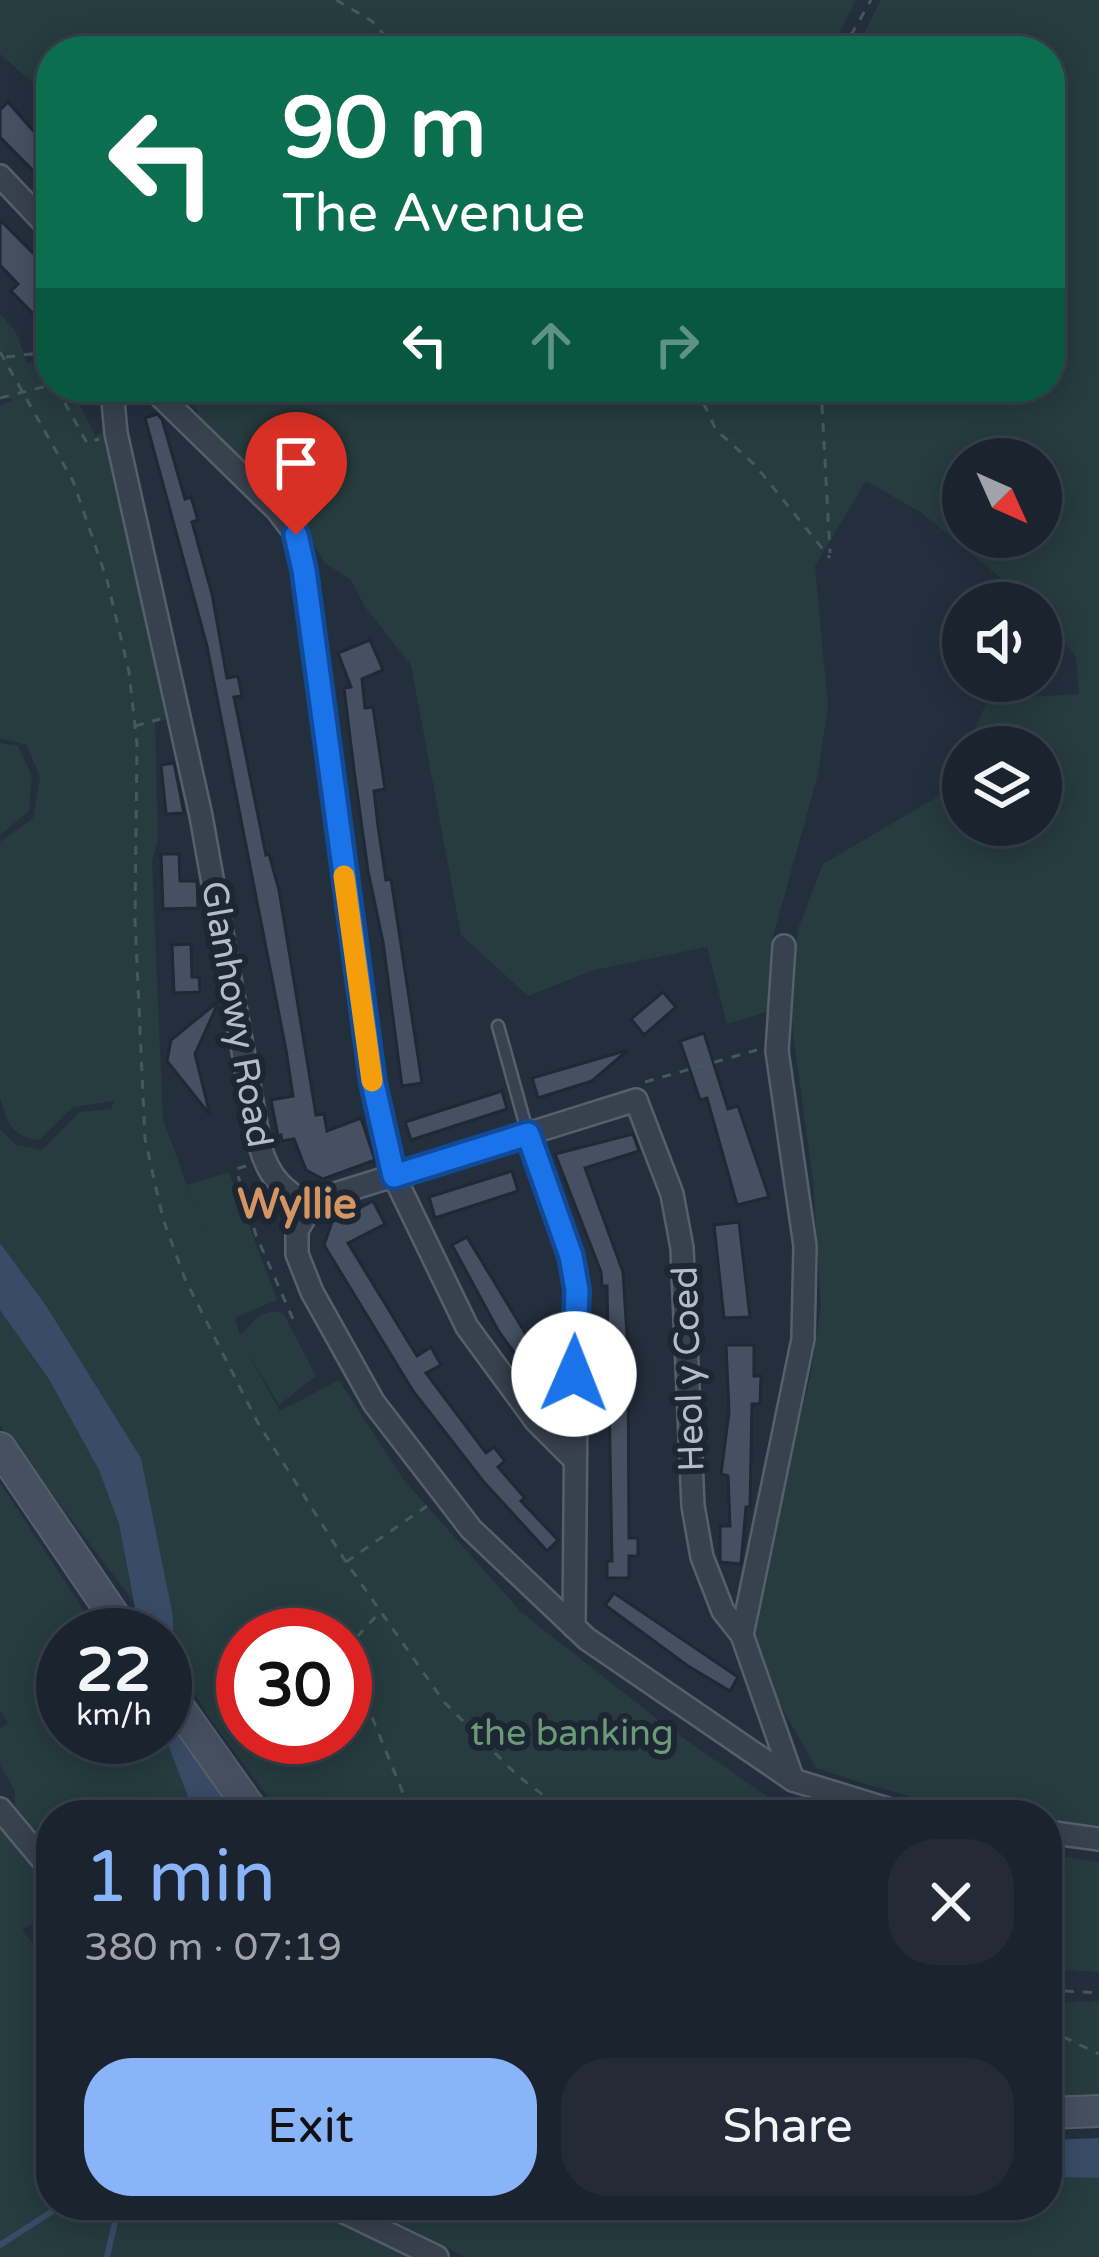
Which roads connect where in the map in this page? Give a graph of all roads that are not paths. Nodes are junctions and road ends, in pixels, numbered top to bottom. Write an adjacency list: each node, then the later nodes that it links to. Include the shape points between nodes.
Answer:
1 (0, 176): 2 (street)
2 (36, 214)
3 (113, 402): 9 (street, Glanhowy Road, via 265,1161 283,1189)
4 (166, 402): 8 (street, via 296,535 373,1083)
5 (784, 946): 14 (street, via 776,1045 805,1246 803,1339)
6 (498, 1026): 7 (lane)
7 (528, 1134): 8 (street); 11 (street, via 577,1290); 14 (street, Heol y Coed, via 637,1092 673,1194 682,1248 702,1557)
8 (394, 1176): 9 (street); 11 (street, via 467,1327)
9 (311, 1207): 13 (street, via 297,1230 297,1254 374,1403 471,1529)
10 (0, 1448): 12 (main road)
11 (572, 1457): 13 (street)
12 (109, 1608)
13 (574, 1627): 16 (street)
14 (742, 1635): 16 (street, Heol y Coed)
15 (192, 1726): 17 (main road)
16 (793, 1780): 18 (street)
17 (244, 1800)
18 (851, 1800)
19 (0, 1809): 22 (street)
20 (1062, 1834): 21 (street)
21 (1099, 1839)
22 (36, 1852)
23 (1099, 2111): 24 (main road)
24 (1062, 2112)
25 (361, 2220): 26 (street)
26 (436, 2257)

